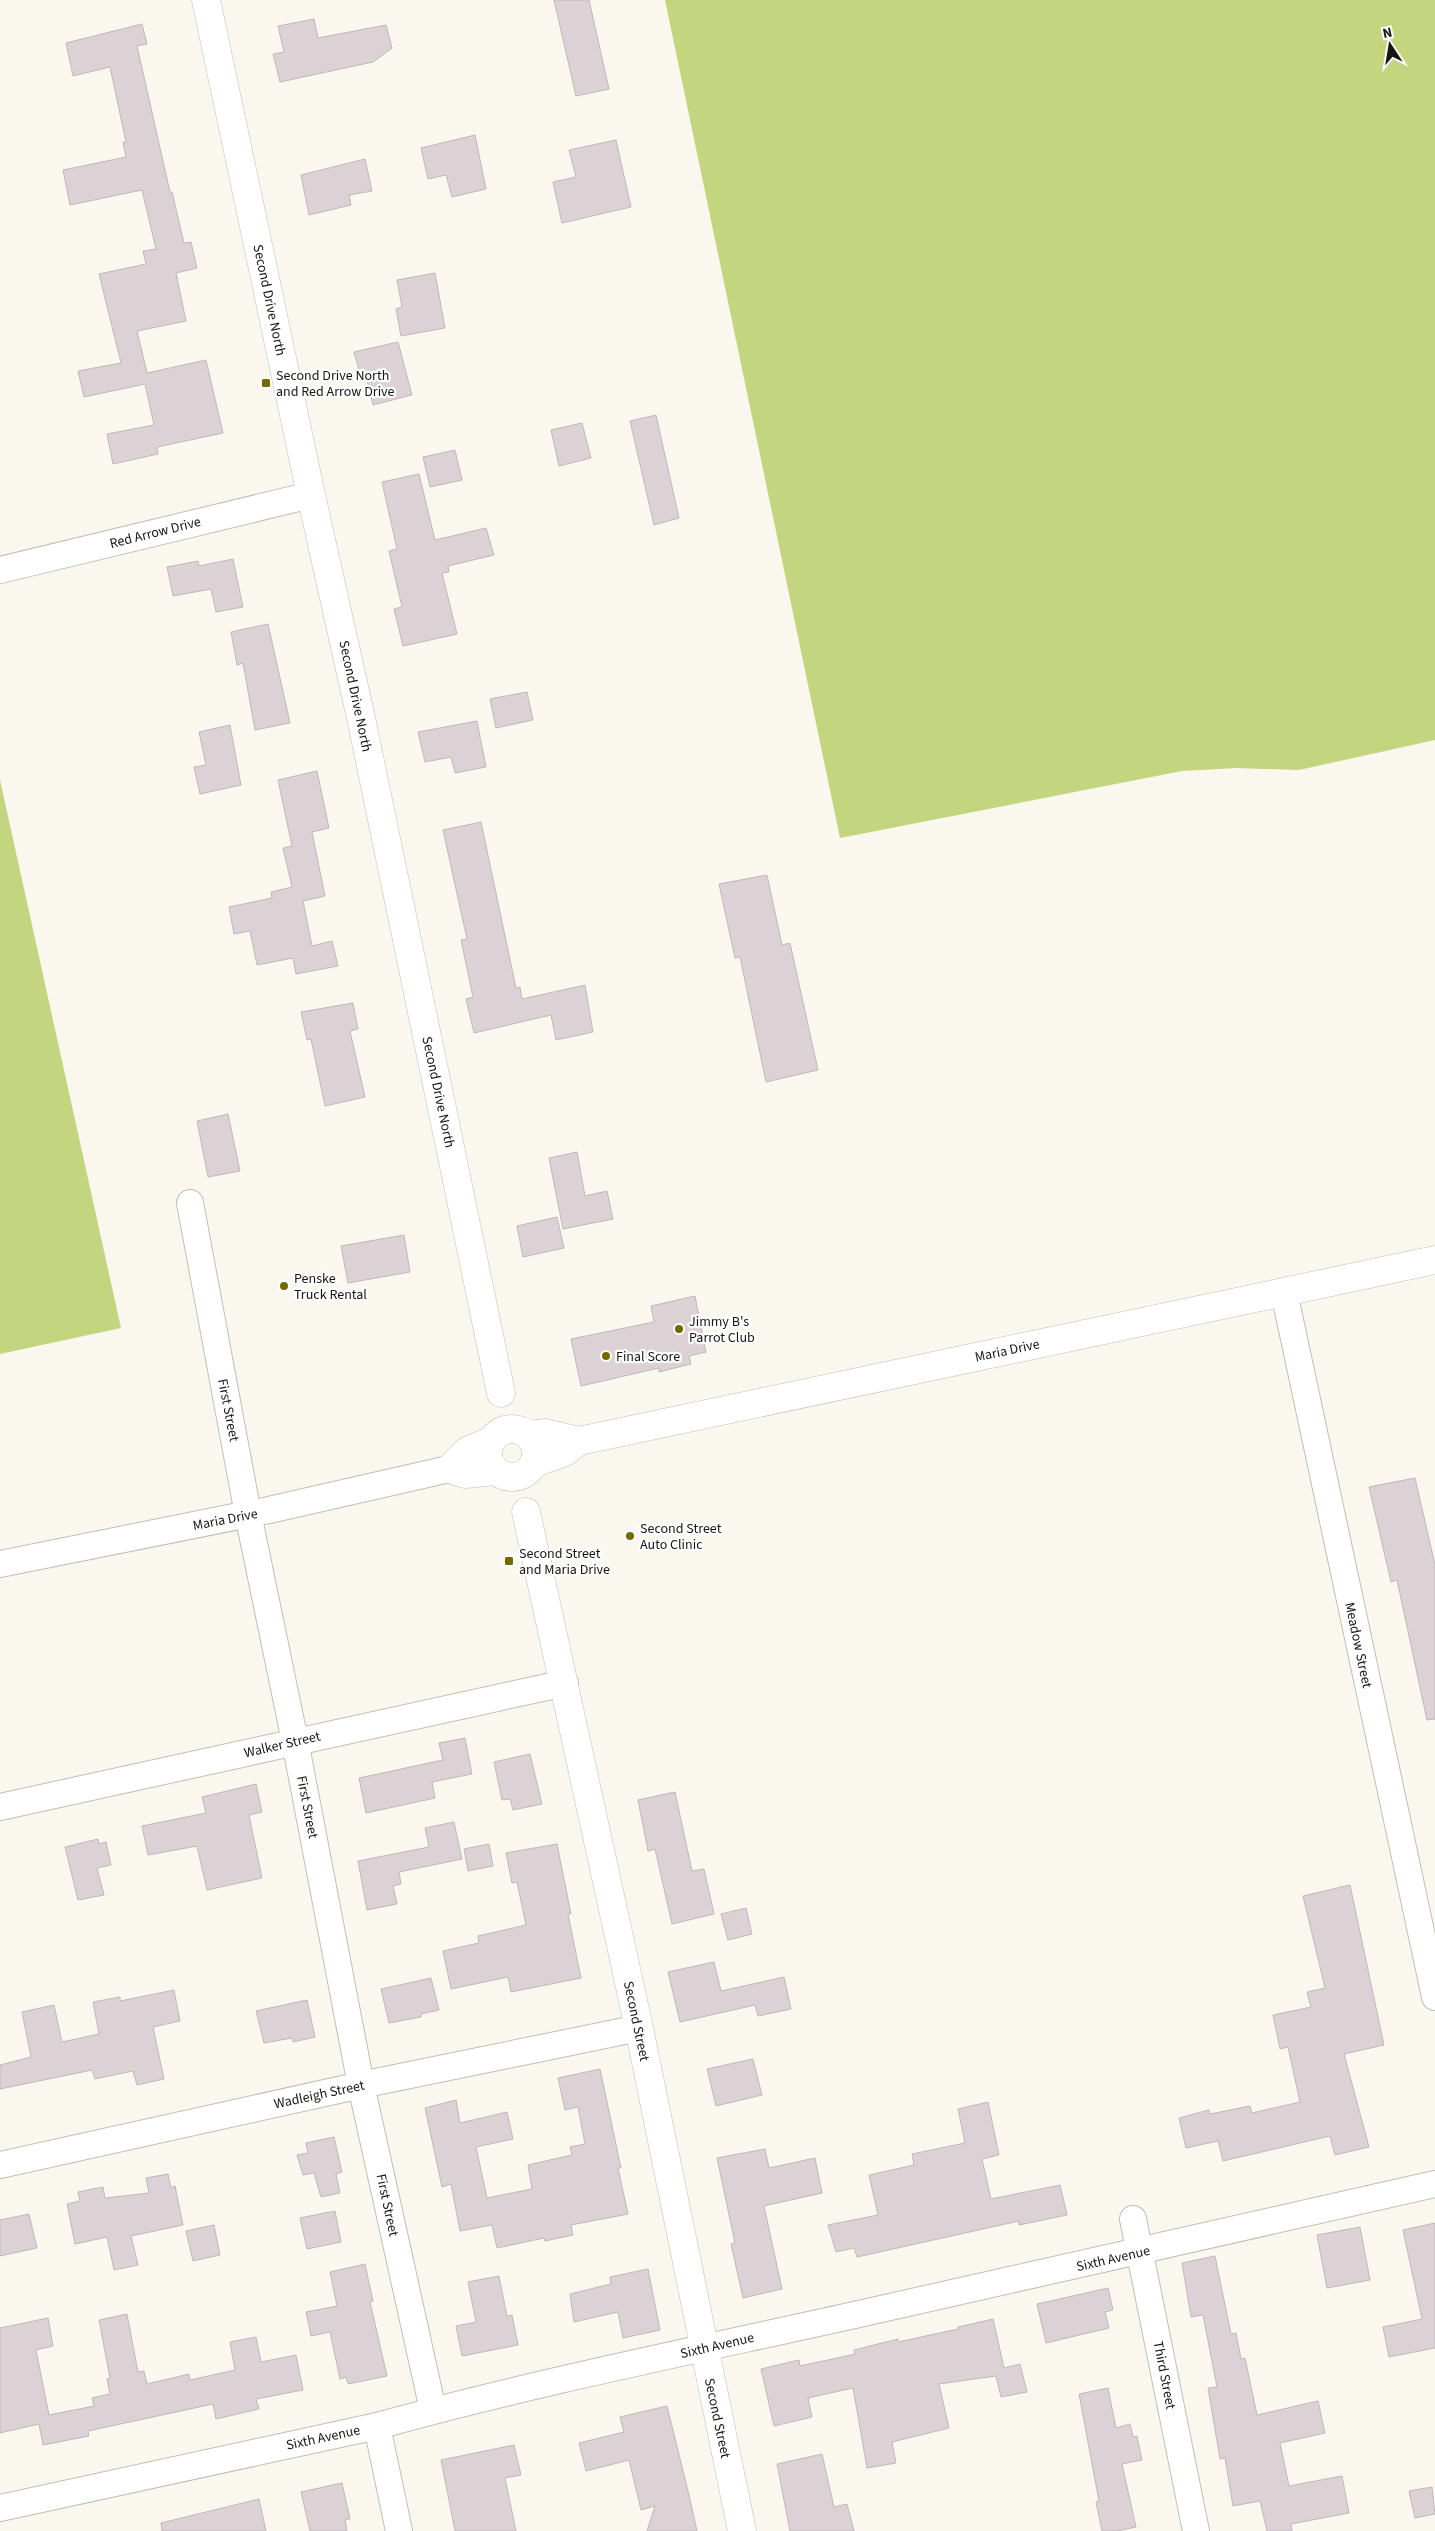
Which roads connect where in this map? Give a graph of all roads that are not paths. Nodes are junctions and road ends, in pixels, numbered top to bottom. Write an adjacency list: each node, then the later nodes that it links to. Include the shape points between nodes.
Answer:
1 (206, 0): 2 (street, Second Drive North)
2 (311, 495): 3 (street, Red Arrow Drive); 7 (street, Second Drive North, via 359,709)
3 (0, 570)
4 (190, 1203): 15 (street, First Street)
5 (1435, 1260): 6 (street, Maria Drive)
6 (1284, 1292): 10 (street, Maria Drive); 20 (street, Meadow Street)
7 (501, 1393): 8 (street, via 514,1405); 9 (street, via 494,1410)
8 (526, 1433): 9 (street, via 509,1428 501,1430); 10 (street, via 563,1435); 11 (street, via 537,1452)
9 (492, 1439): 12 (street, via 466,1451); 13 (street, via 487,1457)
10 (579, 1441): 11 (street, via 565,1452)
11 (531, 1467): 13 (street, via 518,1477); 14 (street, via 531,1493)
12 (449, 1469): 13 (street, via 465,1474); 15 (street, Maria Drive)
13 (497, 1472): 14 (street, via 508,1494)
14 (526, 1512): 17 (street, Second Street)
15 (248, 1514): 16 (street, Maria Drive); 18 (street, First Street)
16 (0, 1564)
17 (564, 1683): 18 (street, Walker Street); 21 (street, Second Street)
18 (295, 1741): 19 (street, Walker Street); 22 (street, First Street)
19 (0, 1807)
20 (1435, 1997)
21 (639, 2028): 22 (street, Wadleigh Street); 27 (street, Second Street)
22 (362, 2085): 23 (street, Wadleigh Street); 28 (street, First Street)
23 (0, 2165)
24 (1435, 2184): 26 (street, Sixth Avenue)
25 (1133, 2219): 26 (street, Third Street)
26 (1140, 2252): 27 (street, Sixth Avenue); 33 (street, Third Street)
27 (703, 2348): 28 (street, Sixth Avenue); 32 (street, Second Street)
28 (433, 2410): 29 (street, Sixth Avenue)
29 (377, 2426): 30 (street, Sixth Avenue); 31 (street)
30 (0, 2508)
31 (399, 2531)
32 (742, 2531)
33 (1196, 2531)

